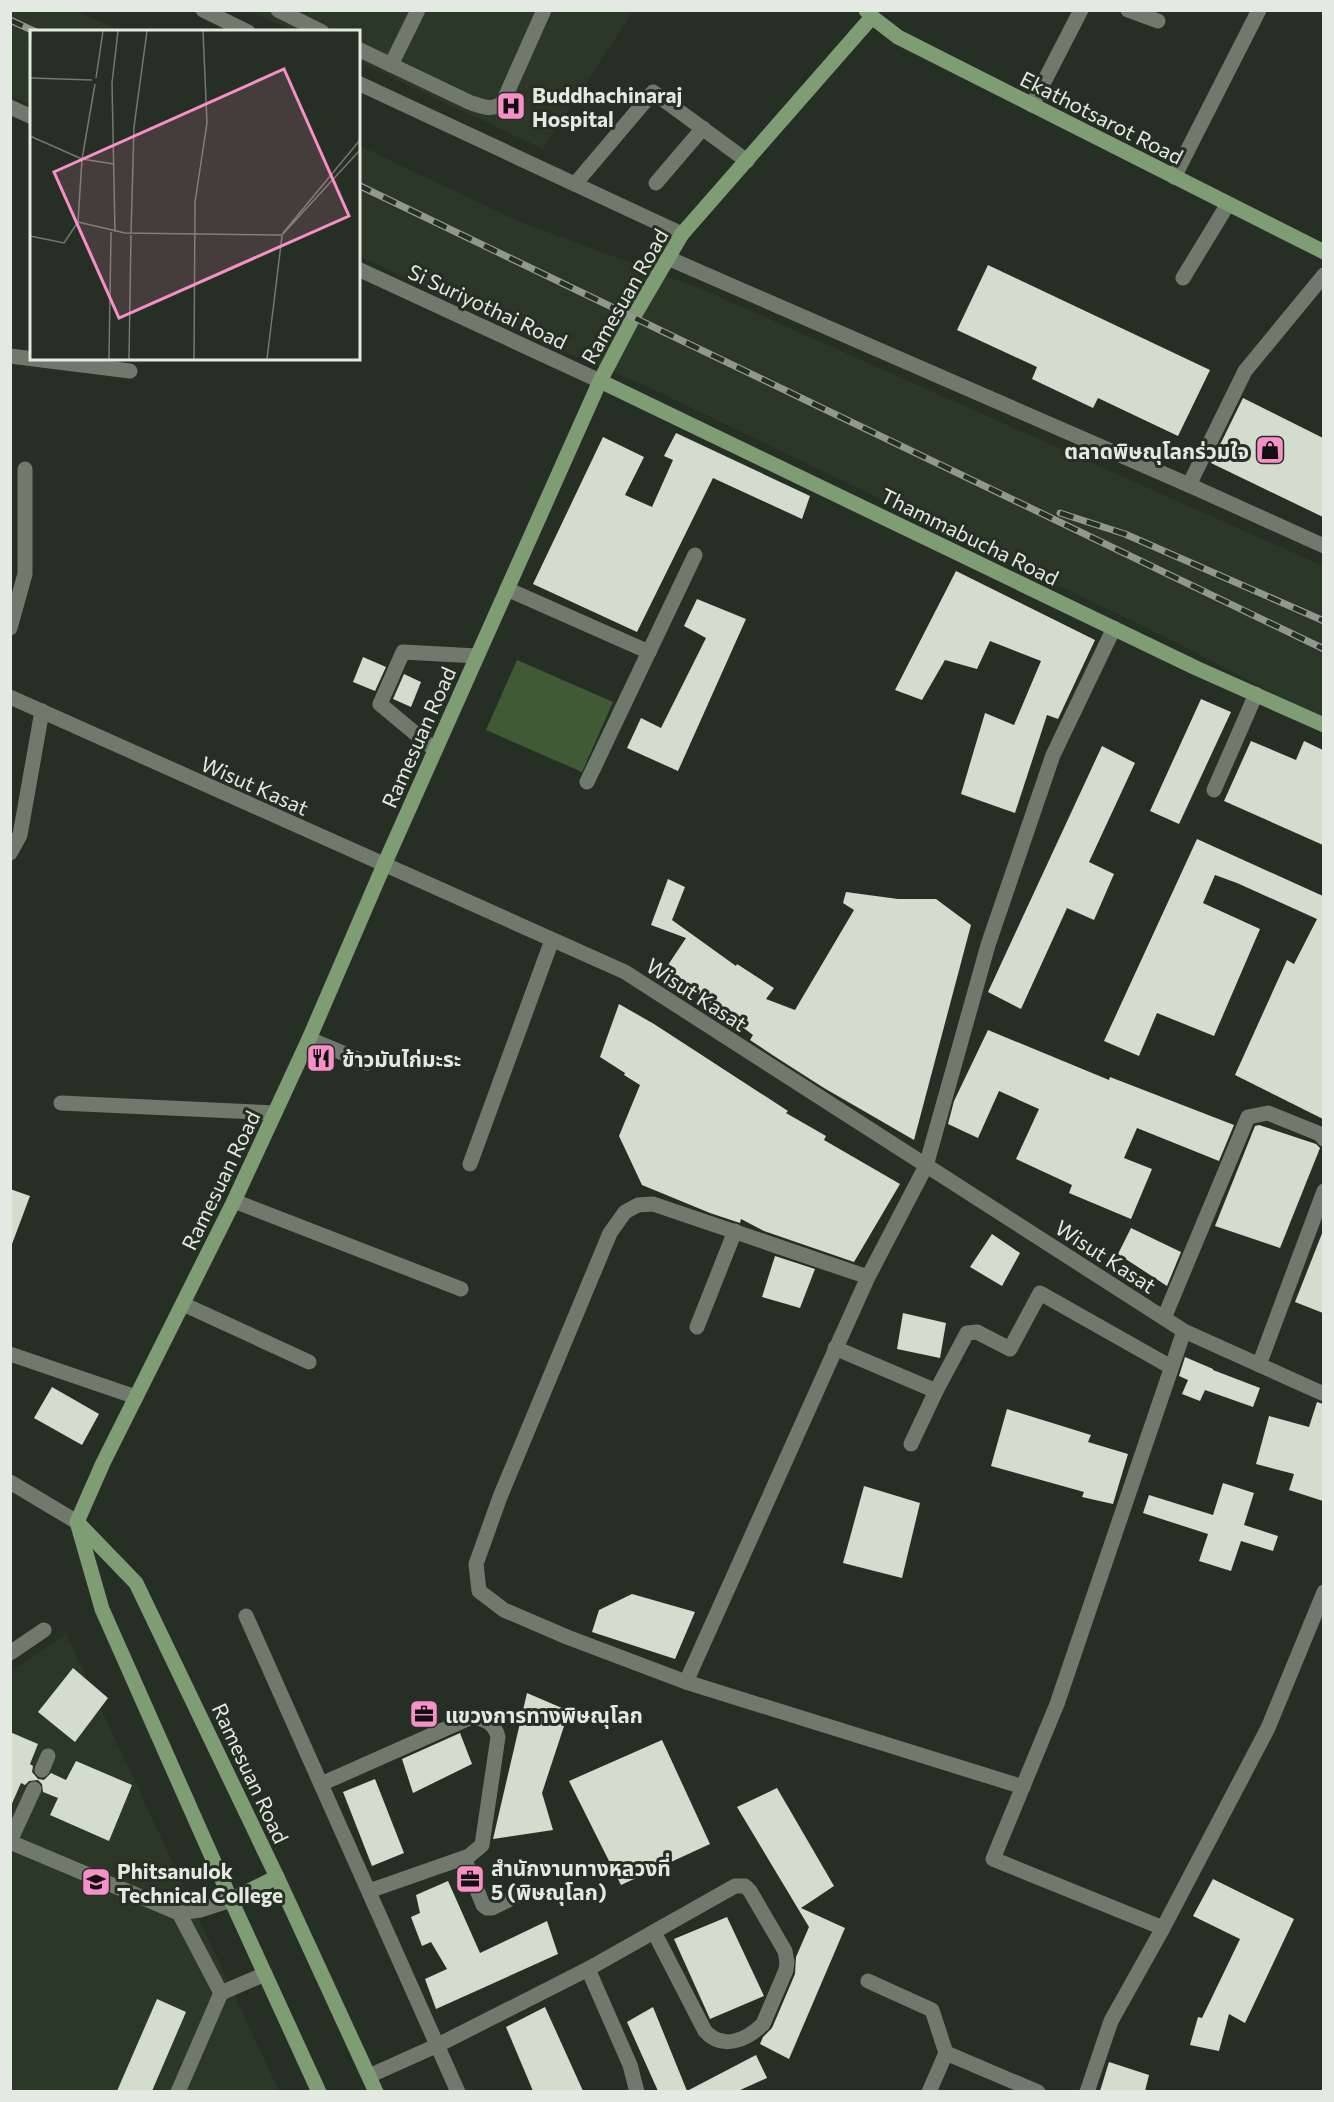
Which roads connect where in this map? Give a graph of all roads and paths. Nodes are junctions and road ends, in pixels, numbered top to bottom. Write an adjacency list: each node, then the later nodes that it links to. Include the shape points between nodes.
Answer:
1 (203, 10): 10 (street)
2 (278, 10): 11 (street)
3 (418, 10): 13 (street)
4 (544, 10): 13 (street, via 503,102 495,107 469,102)
5 (1081, 10): 15 (street)
6 (1128, 10): 9 (street)
7 (1259, 10): 20 (street)
8 (869, 14): 15 (main road, Ekathotsarot Road, via 898,37); 19 (main road, Ramesuan Road)
9 (1158, 21)
10 (244, 30)
11 (318, 30)
12 (360, 50): 13 (street)
13 (391, 65)
14 (360, 84): 22 (street)
15 (1032, 105): 20 (main road, Ekathotsarot Road)
16 (10, 107): 17 (street)
17 (30, 116)
18 (703, 128): 19 (street); 21 (street); 22 (street, via 653,92)
19 (747, 161): 24 (main road, Ramesuan Road)
20 (1174, 177): 23 (main road, Ekathotsarot Road)
21 (656, 183)
22 (575, 184): 24 (street)
23 (1228, 204): 25 (main road, Ekathotsarot Road); 29 (street)
24 (682, 234): 26 (main road, Ramesuan Road)
25 (1323, 252)
26 (668, 258): 34 (main road, Ramesuan Road); 36 (street)
27 (360, 270): 34 (street, Si Suriyothai Road)
28 (1323, 275): 36 (street, via 1245,371)
29 (1183, 278)
30 (10, 356): 31 (street)
31 (30, 359)
32 (42, 360): 33 (street)
33 (129, 371)
34 (600, 381): 39 (main road, Ramesuan Road); 41 (main road, Thammabucha Road)
35 (25, 469): 40 (street, via 25,574)
36 (1189, 485): 37 (street)
37 (1323, 546)
38 (695, 555): 42 (street)
39 (507, 589): 42 (street); 43 (main road, Ramesuan Road)
40 (10, 628)
41 (1114, 628): 44 (main road, Thammabucha Road); 60 (street, via 1053,755 988,945)
42 (649, 652): 49 (street)
43 (477, 656): 48 (main road, Ramesuan Road); 48 (street, via 403,652 380,704)
44 (1256, 694): 47 (main road, Thammabucha Road); 50 (street)
45 (10, 697): 46 (street, Wisut Kasat)
46 (42, 711): 51 (street, via 20,835); 52 (street, Wisut Kasat)
47 (1323, 725)
48 (435, 750): 52 (main road, Ramesuan Road)
49 (587, 782)
50 (1214, 790)
51 (10, 854)
52 (384, 865): 53 (street, Wisut Kasat); 54 (main road, Ramesuan Road)
53 (552, 940): 59 (street); 60 (street, Wisut Kasat, via 625,972)
54 (309, 1039): 55 (street); 57 (main road, Ramesuan Road)
55 (367, 1063)
56 (61, 1103): 57 (street)
57 (275, 1113): 62 (main road, Ramesuan Road)
58 (1323, 1139): 67 (street, via 1320,1134 1268,1113 1248,1117)
59 (470, 1164)
60 (926, 1166): 64 (street); 67 (street, Wisut Kasat)
61 (1323, 1191): 73 (street)
62 (234, 1201): 65 (street); 66 (main road, Ramesuan Road)
63 (735, 1231): 64 (street); 68 (street); 85 (street, via 653,1204 638,1204 625,1212 610,1233 593,1271 476,1564 479,1591 504,1610)
64 (868, 1277): 70 (street)
65 (461, 1289)
66 (183, 1304): 72 (street); 77 (main road, Ramesuan Road)
67 (1164, 1318): 69 (street, Wisut Kasat)
68 (697, 1327)
69 (1184, 1331): 73 (street, Wisut Kasat); 74 (street)
70 (835, 1348): 75 (street); 85 (street)
71 (10, 1354): 77 (street)
72 (309, 1362)
73 (1259, 1365): 76 (street, Wisut Kasat)
74 (1171, 1367): 75 (street, via 1040,1293 1010,1349 977,1332 967,1333); 87 (street, via 1057,1704)
75 (936, 1391): 78 (street)
76 (1323, 1394)
77 (136, 1397): 80 (main road, Ramesuan Road)
78 (911, 1444)
79 (10, 1482): 80 (street)
80 (77, 1522): 91 (main road, Ramesuan Road, via 136,1583); 94 (main road, via 102,1608)
81 (1323, 1592): 96 (street, via 1268,1728)
82 (246, 1616): 86 (street)
83 (44, 1630): 84 (street)
84 (10, 1653)
85 (686, 1682): 87 (street)
86 (321, 1784): 90 (street, via 472,1717 489,1722 498,1737 482,1845); 92 (street)
87 (1023, 1787): 96 (street, via 993,1858)
88 (34, 1789): 89 (street)
89 (10, 1842): 95 (street)
90 (464, 1858): 92 (street); 93 (street, via 487,1908)
91 (277, 1877): 94 (main road); 104 (main road, Ramesuan Road)
92 (369, 1891): 102 (street)
93 (518, 1895)
94 (231, 1900): 95 (street); 99 (main road)
95 (178, 1913): 101 (street)
96 (1163, 1928): 112 (street, via 1111,2020)
97 (654, 1932): 97 (street, via 735,1887 745,1886 788,1962 757,2031 731,2042 713,2040); 98 (street)
98 (588, 1969): 102 (street); 109 (street, via 630,2065)
99 (265, 1974): 101 (street); 106 (main road)
100 (868, 1981): 103 (street, via 932,2010)
101 (221, 1993): 105 (street)
102 (438, 2045): 104 (street); 108 (street)
103 (946, 2053): 110 (street); 111 (street)
104 (369, 2076): 107 (main road, Ramesuan Road)
105 (178, 2091)
106 (319, 2091)
107 (376, 2091)
108 (458, 2091)
109 (637, 2091)
110 (929, 2091)
111 (1038, 2091)
112 (1087, 2091)

